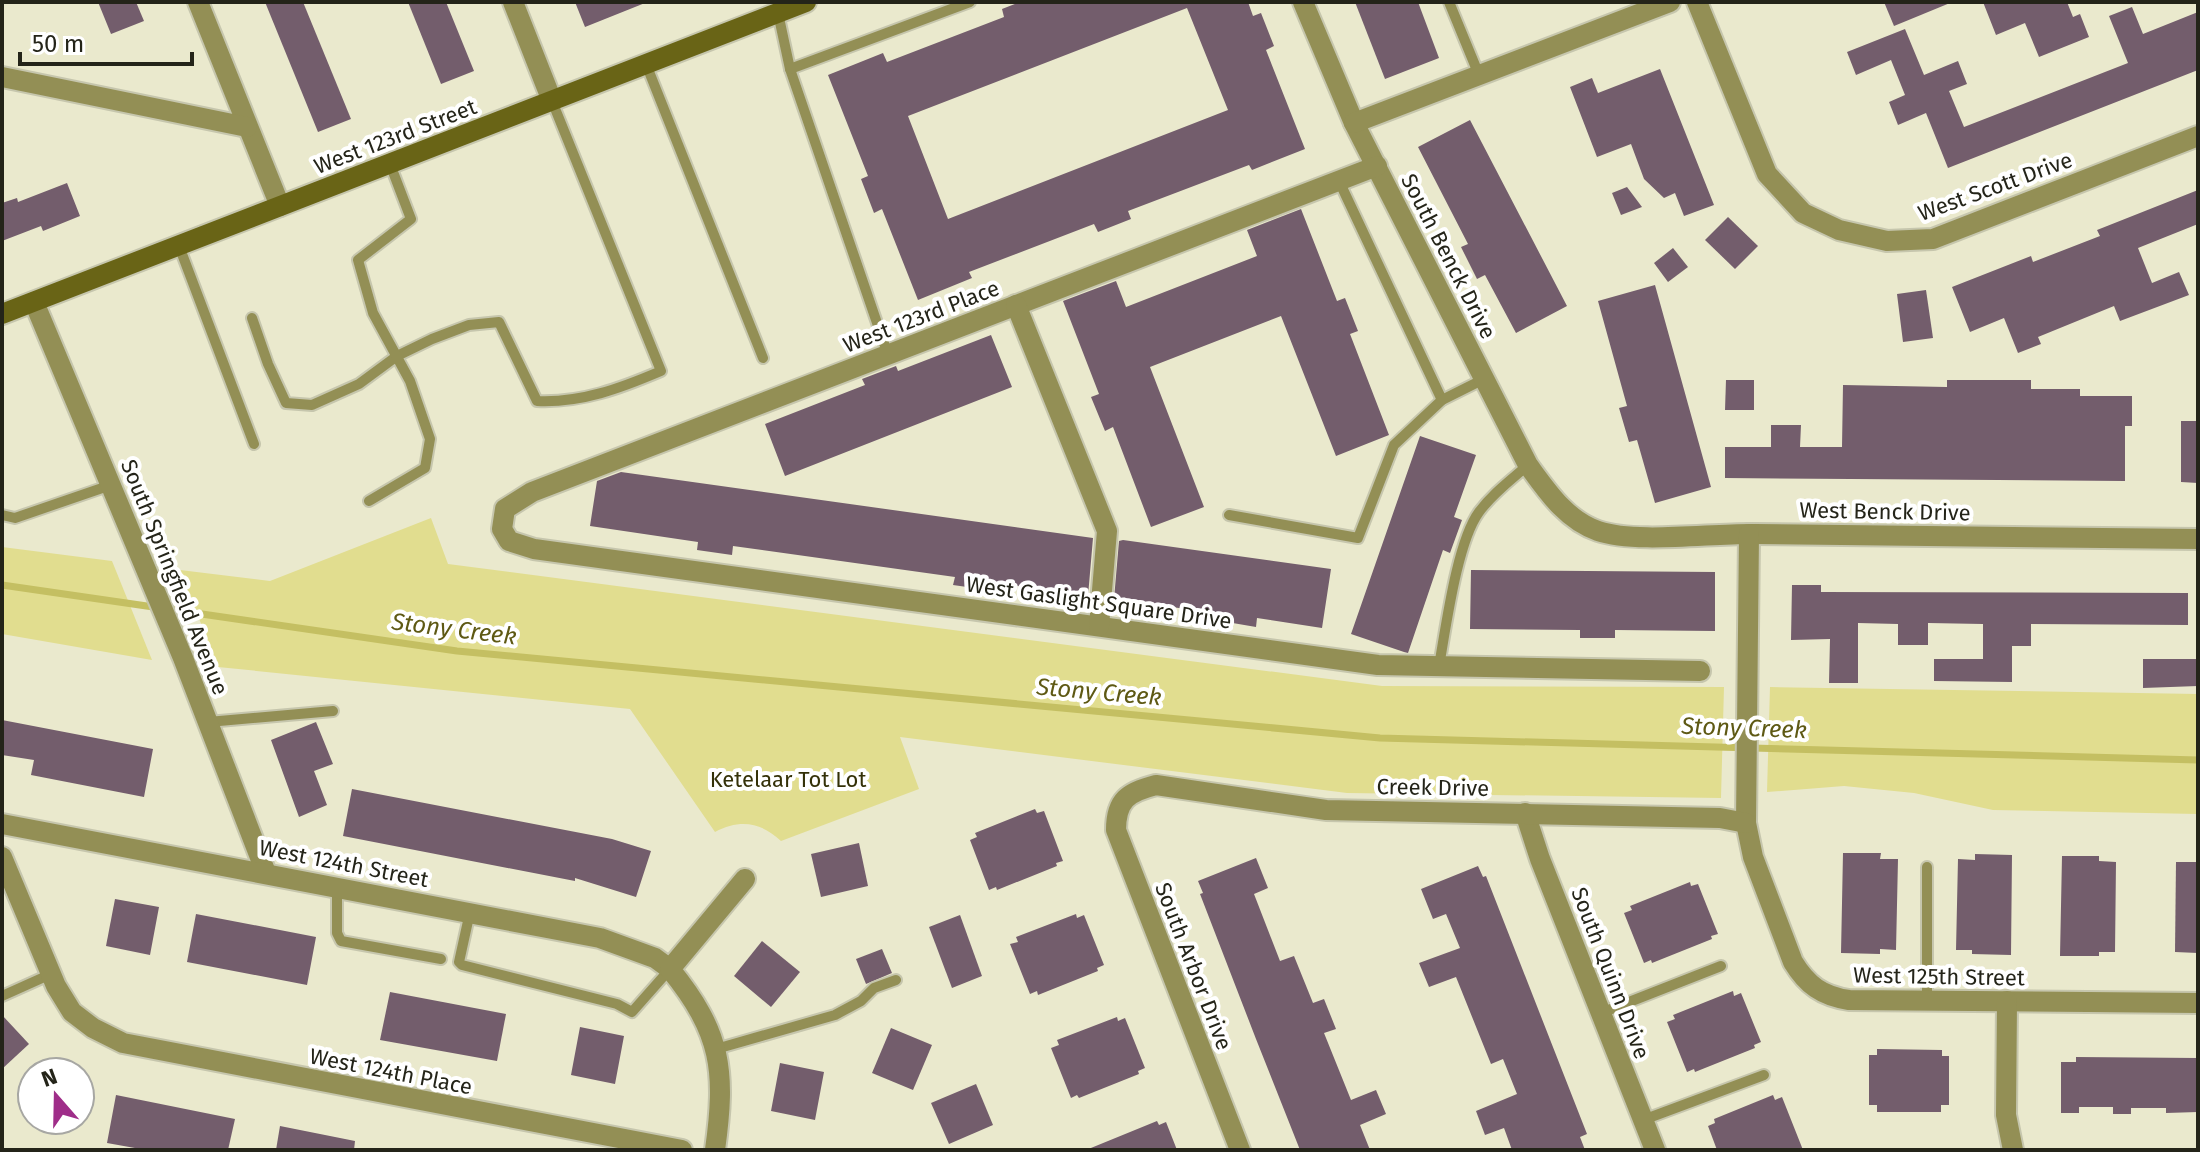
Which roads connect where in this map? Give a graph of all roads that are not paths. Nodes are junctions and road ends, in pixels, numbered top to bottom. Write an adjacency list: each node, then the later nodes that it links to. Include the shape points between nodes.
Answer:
1 (198, 2): 16 (street)
2 (513, 2): 14 (street)
3 (806, 2): 9 (street, West 123rd Street)
4 (970, 2): 11 (lane)
5 (1303, 2): 15 (street, South Benck Drive)
6 (1449, 2): 12 (lane)
7 (1670, 2): 12 (street)
8 (1697, 2): 17 (street, West Scott Drive, via 1767,174 1803,213 1839,230 1887,241 1933,239)
9 (778, 13): 10 (street, West 123rd Street); 11 (lane)
10 (646, 64): 14 (street, West 123rd Street); 29 (lane)
11 (790, 69): 27 (lane)
12 (1479, 75): 15 (street)
13 (2, 77): 16 (street)
14 (552, 101): 18 (street, West 123rd Street); 28 (lane, via 661,371 564,402 537,401 499,322 469,325)
15 (1354, 123): 19 (street, South Benck Drive)
16 (247, 127): 21 (street)
17 (2198, 136)
18 (390, 164): 21 (street, West 123rd Street); 28 (lane, via 411,219 358,260 373,313)
19 (1377, 166): 20 (street, West 123rd Place); 30 (street, South Benck Drive)
20 (1339, 181): 24 (street, West 123rd Place); 31 (lane)
21 (280, 206): 22 (street, West 123rd Street)
22 (179, 246): 23 (street, West 123rd Street); 32 (lane)
23 (34, 302): 25 (street, West 123rd Street); 34 (street, South Springfield Avenue)
24 (1016, 305): 27 (street, West 123rd Place); 42 (street, via 1107,531)
25 (2, 314)
26 (252, 318): 28 (lane, via 286,403 312,405 359,384)
27 (888, 355): 39 (street, West 123rd Place, via 532,492 505,509)
28 (397, 356): 35 (lane, via 430,439 425,468)
29 (763, 358)
30 (1484, 379): 31 (lane); 33 (street, South Benck Drive)
31 (1442, 400): 37 (lane, via 1394,445 1358,538)
32 (254, 444)
33 (1528, 465): 38 (street, South Benck Drive); 43 (lane, via 1477,515 1459,564)
34 (111, 485): 36 (lane, via 15,518); 46 (street, South Springfield Avenue)
35 (369, 501)
36 (2, 515)
37 (1229, 515)
38 (1575, 518): 40 (street, West Benck Drive, via 1620,537)
39 (502, 529): 42 (street, West Gaslight Square Drive, via 509,541 534,549)
40 (1749, 534): 41 (street, West Benck Drive); 49 (street, West 125th Street)
41 (2198, 539)
42 (1099, 626): 43 (street, West Gaslight Square Drive, via 1378,665)
43 (1439, 666): 44 (street, West Gaslight Square Drive)
44 (1700, 671)
45 (333, 711): 46 (lane)
46 (208, 722): 53 (street, South Springfield Avenue)
47 (1124, 799): 48 (street, Creek Drive, via 1156,785 1326,810); 73 (street, South Arbor Drive, via 1116,813 1116,830)
48 (1525, 813): 49 (street, Creek Drive); 66 (street, South Quinn Drive)
49 (1746, 823): 63 (street, West 125th Street, via 1753,857 1793,962 1816,990 1834,998)
50 (2, 824): 53 (street, West 124th Street)
51 (2, 857): 60 (street)
52 (1927, 867): 63 (lane)
53 (266, 873): 55 (street, West 124th Street)
54 (745, 879): 59 (street)
55 (337, 886): 56 (street, West 124th Street); 57 (lane, via 341,941)
56 (470, 912): 59 (street, West 124th Street, via 600,938); 59 (lane, via 462,965 632,1012)
57 (441, 959)
58 (1721, 966): 66 (lane)
59 (670, 969): 67 (street, via 697,1005)
60 (51, 974): 62 (lane); 70 (street, West 124th Place, via 72,1012 123,1043)
61 (896, 980): 67 (lane, via 874,988 835,1015)
62 (2, 996)
63 (1927, 1001): 64 (street, West 125th Street)
64 (2007, 1001): 65 (street, West 125th Street); 75 (street, via 2006,1115)
65 (2198, 1003)
66 (1601, 1013): 69 (street, South Quinn Drive)
67 (716, 1049): 72 (street, via 722,1079)
68 (1764, 1075): 69 (lane)
69 (1643, 1120): 74 (street, South Quinn Drive)
70 (637, 1146): 71 (street, West 124th Place)
71 (682, 1150)
72 (715, 1150)
73 (1240, 1150)
74 (1655, 1150)
75 (2013, 1150)

